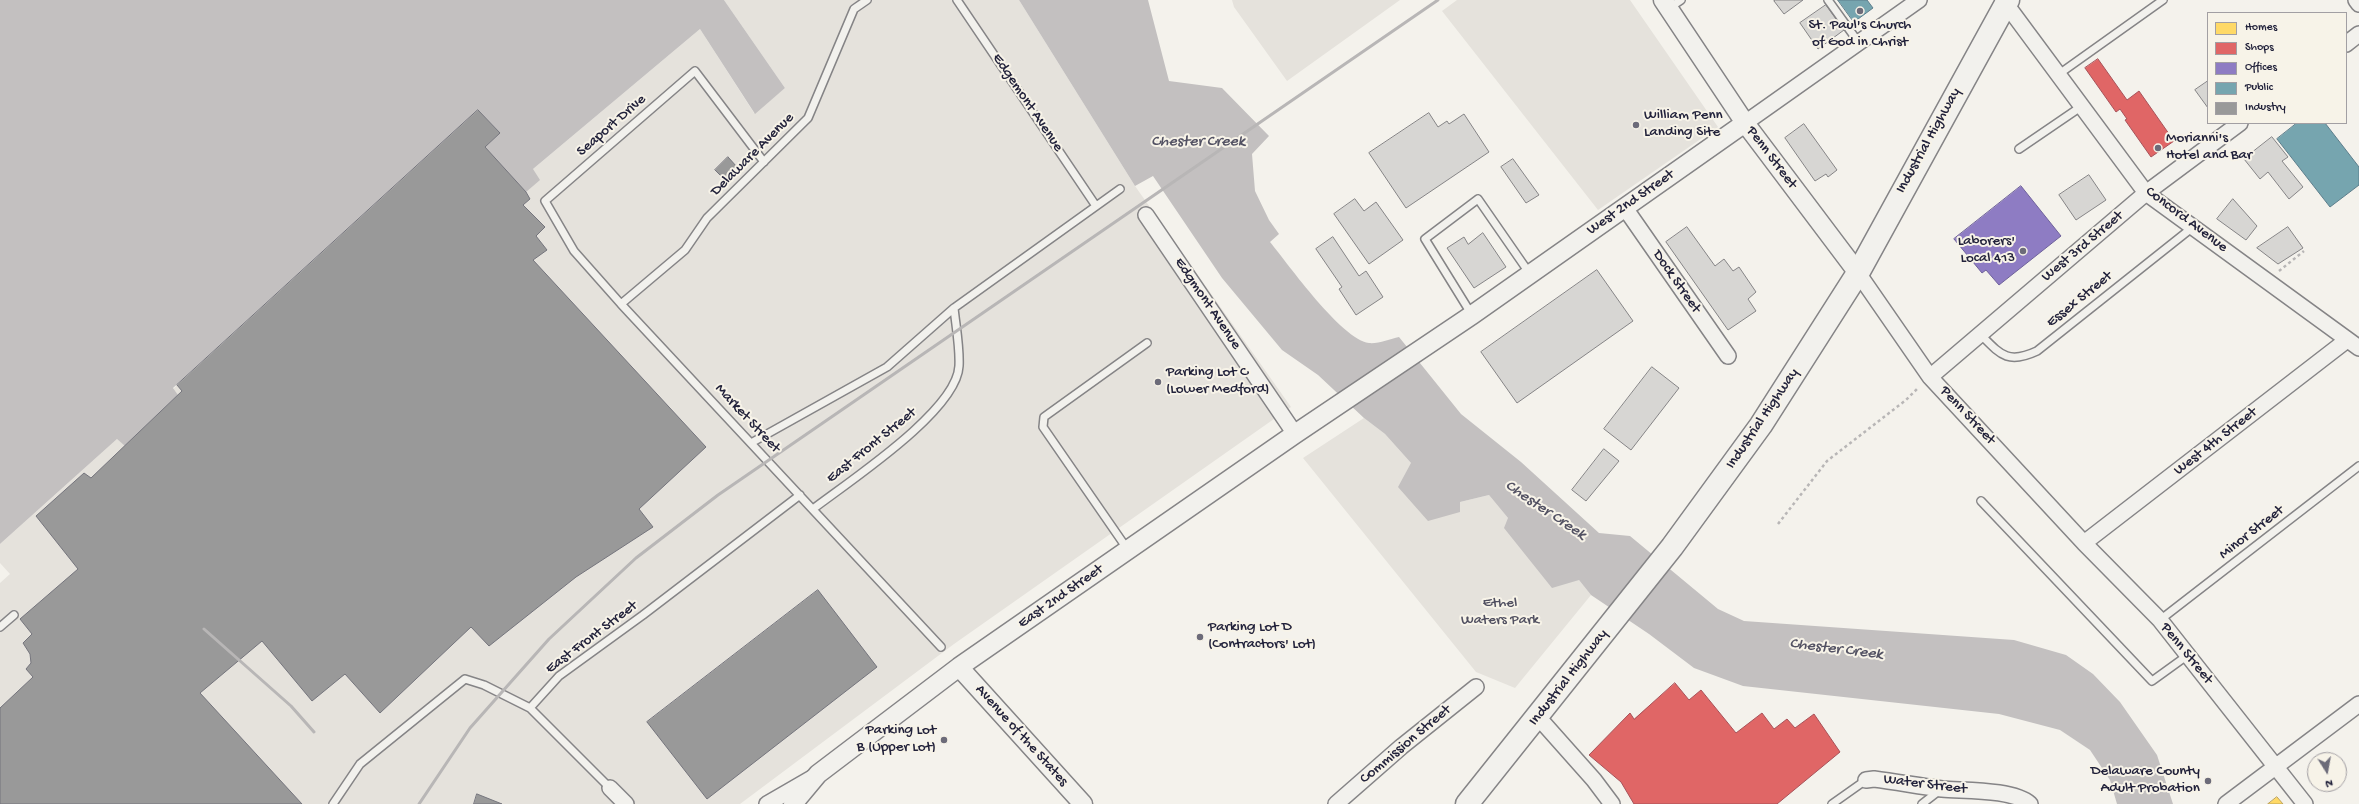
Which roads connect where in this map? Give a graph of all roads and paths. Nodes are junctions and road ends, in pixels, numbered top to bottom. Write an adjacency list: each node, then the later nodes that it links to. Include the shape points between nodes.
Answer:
1 (868, 0): 18 (lane, Delaware Avenue, via 854,9 808,118)
2 (957, 0): 22 (lane, Edgemont Avenue)
3 (1828, 0): 11 (lane)
4 (1919, 0): 11 (street, West 2nd Street)
5 (2163, 0): 13 (lane)
6 (2356, 0): 9 (street)
7 (2006, 1): 13 (street, Concord Avenue); 27 (main road, Industrial Highway)
8 (1671, 3): 15 (street, Penn Street)
9 (2359, 4)
10 (2359, 34): 12 (street)
11 (1859, 43): 15 (street, West 2nd Street)
12 (2347, 43)
13 (2058, 74): 14 (street, Concord Avenue)
14 (2082, 106): 17 (lane); 20 (street, Concord Avenue)
15 (1745, 123): 23 (street, West 2nd Street); 27 (street, Penn Street)
16 (2239, 124): 20 (street, West 3rd Street)
17 (2019, 148)
18 (764, 162): 21 (lane, Seaport Drive, via 695,71); 30 (lane, Delaware Avenue, via 707,218 685,250)
19 (1120, 189): 22 (lane)
20 (2146, 193): 25 (street, Concord Avenue); 33 (street, West 3rd Street)
21 (545, 201): 30 (lane, Market Street, via 574,251)
22 (1096, 206): 31 (lane)
23 (1625, 208): 28 (street, West 2nd Street); 36 (street, Dock Street)
24 (1146, 215): 39 (street, Edgmont Avenue)
25 (2193, 227): 29 (street, Concord Avenue); 33 (lane, Essex Street, via 2037,352 2021,359 2001,355)
26 (2304, 251): 29 (path)
27 (1858, 273): 37 (street, Penn Street); 57 (main road, Industrial Highway, via 1761,425 1672,547)
28 (1531, 274): 32 (street, West 2nd Street); 32 (lane, via 1478,199 1425,239)
29 (2266, 281): 35 (street, Concord Avenue)
30 (621, 304): 40 (lane, Market Street)
31 (954, 308): 40 (lane, via 887,367); 44 (lane, East Front Street, via 960,368 948,395 921,425)
32 (1472, 315): 38 (street, West 2nd Street)
33 (1979, 333): 37 (street, West 3rd Street)
34 (1147, 343): 47 (lane, via 1044,417 1043,427)
35 (2353, 344): 46 (street, West 4th Street)
36 (1728, 356)
37 (1930, 377): 45 (path, via 1906,400 1827,461); 46 (street, Penn Street)
38 (1340, 404): 39 (street, East 2nd Street)
39 (1295, 434): 47 (street, East 2nd Street)
40 (750, 443): 42 (lane, Market Street)
41 (2359, 466): 49 (lane, Minor Street)
42 (800, 495): 44 (lane, Market Street); 56 (lane, East Front Street, via 643,616 559,676)
43 (1981, 501): 52 (lane, via 2152,681)
44 (813, 509): 51 (lane, Market Street)
45 (1778, 524)
46 (2084, 543): 49 (street, Penn Street)
47 (1128, 550): 53 (street, East 2nd Street)
48 (14, 615): 50 (lane)
49 (2160, 620): 52 (street, Penn Street)
50 (0, 627)
51 (941, 647)
52 (2188, 656): 58 (street, Penn Street)
53 (959, 667): 59 (street, East 2nd Street); 67 (street, Avenue of the States)
54 (1476, 687): 68 (street, Commission Street, via 1401,747)
55 (2359, 704): 58 (street)
56 (530, 708): 61 (lane); 63 (lane, via 466,679 360,764)
57 (1538, 717): 69 (main road, Industrial Highway); 70 (street)
58 (2276, 766): 74 (street); 75 (street, Penn Street)
59 (818, 774): 65 (street); 66 (street, East 2nd Street)
60 (1866, 780): 62 (street, Water Street); 71 (lane)
61 (610, 788): 64 (street)
62 (1942, 789): 72 (lane); 73 (street, Water Street, via 1997,793 2016,797)
63 (333, 804)
64 (626, 804)
65 (767, 804)
66 (793, 804)
67 (1083, 804)
68 (1336, 804)
69 (1467, 804)
70 (1612, 804)
71 (1832, 804)
72 (1922, 804)
73 (2030, 804)
74 (2226, 804)
75 (2305, 804)

